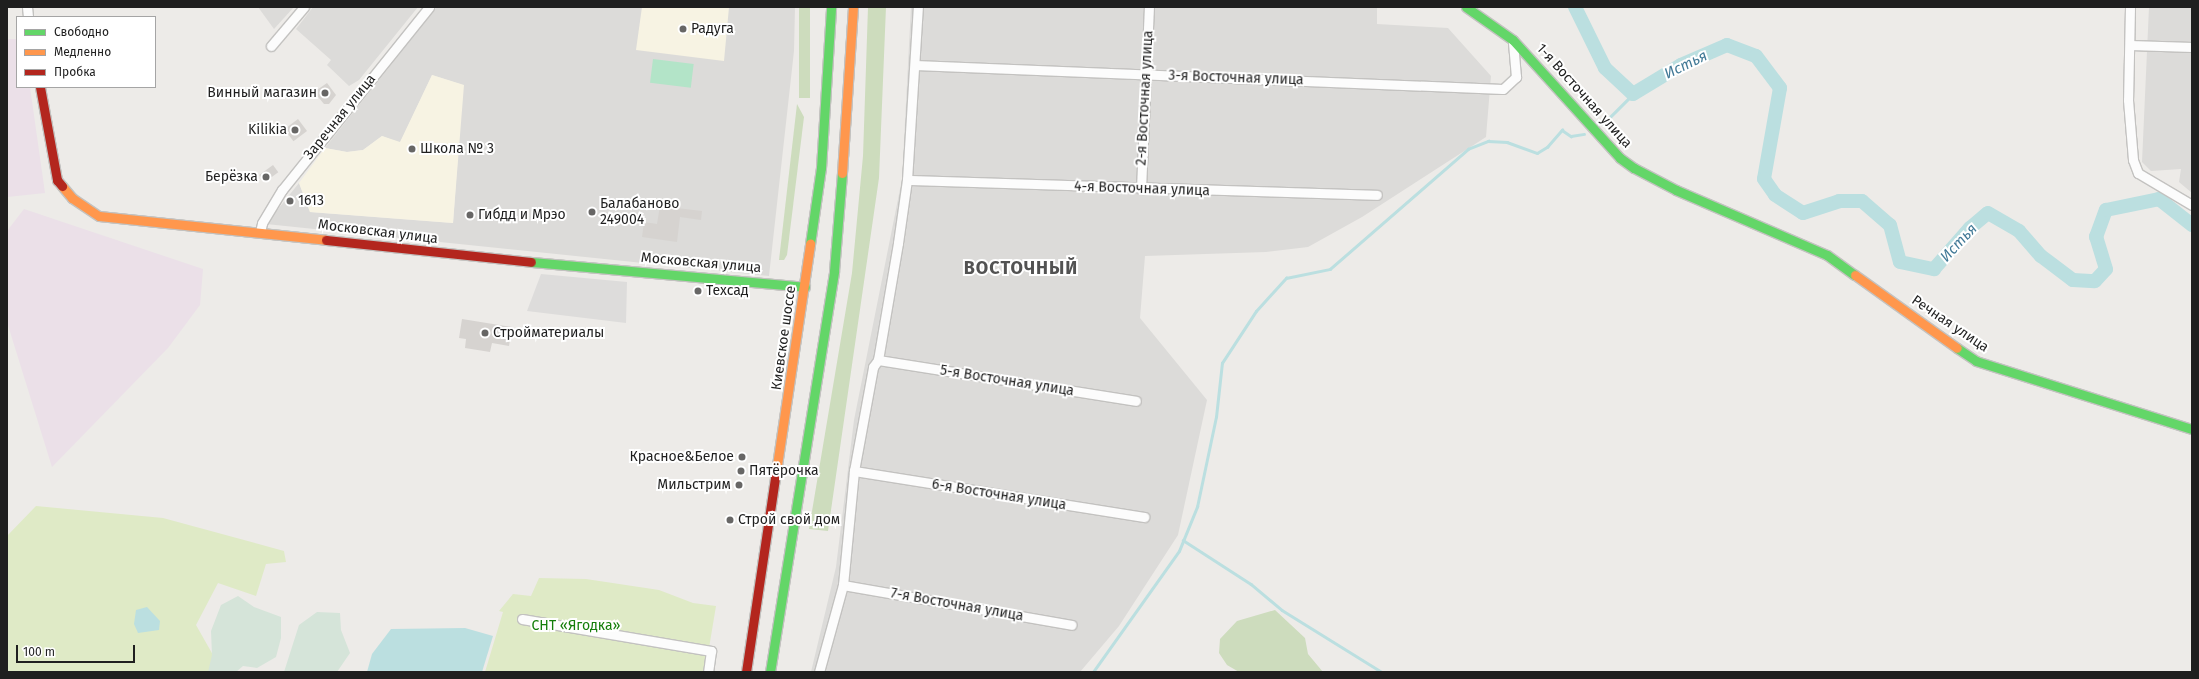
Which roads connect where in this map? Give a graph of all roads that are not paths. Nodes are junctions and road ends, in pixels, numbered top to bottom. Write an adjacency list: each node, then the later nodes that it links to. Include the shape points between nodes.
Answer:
1 (304, 7): 11 (street)
2 (429, 7): 22 (street, Заречная улица, via 282,190 262,223)
3 (831, 7): 17 (main road, Киевское шоссе)
4 (853, 7): 16 (main road)
5 (918, 7): 13 (street)
6 (1149, 7): 14 (street, 2-я Восточная улица)
7 (1466, 7): 9 (main road, 1-я Восточная улица)
8 (2130, 7): 10 (street)
9 (1513, 40): 14 (street, 3-я Восточная улица, via 1516,77 1503,89); 23 (main road, 1-я Восточная улица, via 1620,158 1676,190)
10 (2130, 45): 12 (street); 21 (street, via 2128,100 2133,160 2138,173 2164,186)
11 (271, 46)
12 (2192, 47)
13 (915, 65): 14 (street, 3-я Восточная улица); 18 (street)
14 (1146, 74): 19 (street, 2-я Восточная улица)
15 (40, 88): 22 (main road, Московская улица, via 56,180 72,198 99,216)
16 (849, 104): 17 (main road, via 843,93 836,93); 35 (main road, via 834,271)
17 (826, 105): 24 (main road, Киевское шоссе)
18 (907, 180): 19 (street, 4-я Восточная улица); 25 (street)
19 (1141, 189): 20 (street, 4-я Восточная улица)
20 (1377, 195)
21 (2192, 205)
22 (260, 232): 24 (main road, Московская улица, via 488,258)
23 (1776, 234): 27 (main road, Речная улица, via 1827,254 1976,361)
24 (805, 287): 34 (main road, Киевское шоссе)
25 (878, 360): 26 (street, 5-я Восточная улица); 28 (street, via 873,367)
26 (1136, 401)
27 (2192, 428)
28 (854, 470): 29 (street, 6-я Восточная улица); 30 (street)
29 (1144, 517)
30 (843, 585): 32 (street, 7-я Восточная улица); 36 (street)
31 (522, 620): 33 (street, via 711,651)
32 (1072, 625)
33 (708, 672)
34 (746, 672)
35 (770, 672)
36 (819, 672)

